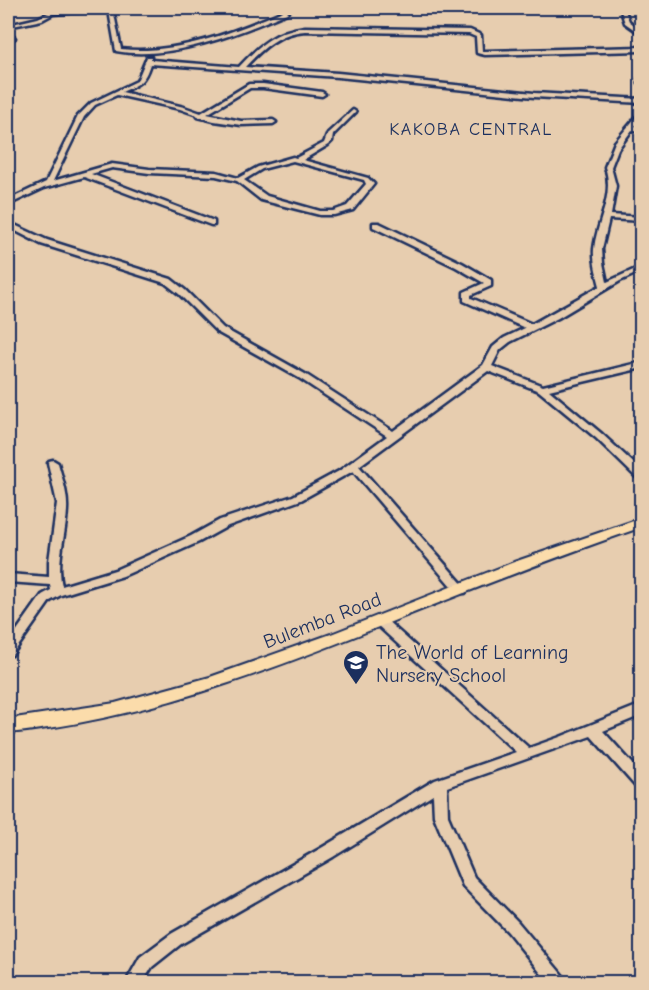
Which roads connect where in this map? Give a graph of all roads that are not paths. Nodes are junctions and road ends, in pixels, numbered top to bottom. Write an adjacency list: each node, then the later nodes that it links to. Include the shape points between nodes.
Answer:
1 (103, 8): 4 (street, via 52,13); 9 (street, via 111,10 118,50)
2 (285, 8): 9 (street, via 285,12 263,21 187,45)
3 (622, 8): 5 (street, via 627,21)
4 (8, 26)
5 (642, 33)
6 (8, 34): 7 (street, via 12,38)
7 (8, 41)
8 (642, 49): 11 (street, via 486,53 479,52 479,36 470,32 304,28 278,34)
9 (149, 52): 10 (street)
10 (148, 62): 11 (street); 14 (street, via 139,82)
11 (242, 68): 16 (street)
12 (642, 78): 13 (street)
13 (642, 83)
14 (117, 93): 19 (street); 26 (street, via 93,104 81,116)
15 (322, 94): 19 (street, via 249,86)
16 (641, 101): 17 (street)
17 (642, 110): 21 (street)
18 (352, 112): 23 (street, via 330,134 326,144)
19 (200, 116): 20 (street, via 229,122)
20 (273, 122)
21 (630, 127): 22 (street); 28 (street, via 618,140 609,161 613,176)
22 (642, 131)
23 (297, 160): 25 (street, via 260,168); 25 (street, via 366,179 370,184 350,208 320,213 264,198)
24 (84, 174): 25 (street, via 118,166 216,174); 26 (street); 30 (street)
25 (239, 180)
26 (45, 186): 27 (street)
27 (8, 203)
28 (606, 217): 29 (street); 34 (street, via 598,248)
29 (642, 219)
30 (211, 223)
31 (8, 224): 39 (street, via 44,242 168,281 220,330 302,376)
32 (376, 225): 35 (street, via 488,282 467,294 467,299)
33 (642, 268): 34 (street)
34 (604, 286): 35 (street)
35 (533, 328): 37 (street, via 495,349)
36 (642, 365): 38 (street)
37 (487, 367): 38 (street); 39 (street)
38 (542, 389): 42 (street)
39 (394, 436): 41 (street)
40 (52, 463): 45 (street, via 62,491 63,508)
41 (353, 465): 45 (street, via 297,498 224,523 119,573); 46 (street)
42 (642, 477)
43 (642, 522): 46 (main road, Bulemba Road, via 590,538)
44 (8, 578): 45 (street)
45 (55, 587): 48 (street)
46 (461, 590): 47 (main road, Bulemba Road)
47 (380, 621): 50 (main road, Bulemba Road, via 302,652 149,702); 52 (street)
48 (8, 652)
49 (642, 709): 51 (street)
50 (8, 726)
51 (593, 729): 52 (street); 54 (street)
52 (526, 753): 53 (street)
53 (440, 784): 55 (street, via 176,939 146,962); 56 (street, via 441,816 468,881 513,927)
54 (642, 784)
55 (134, 982)
56 (555, 982)

